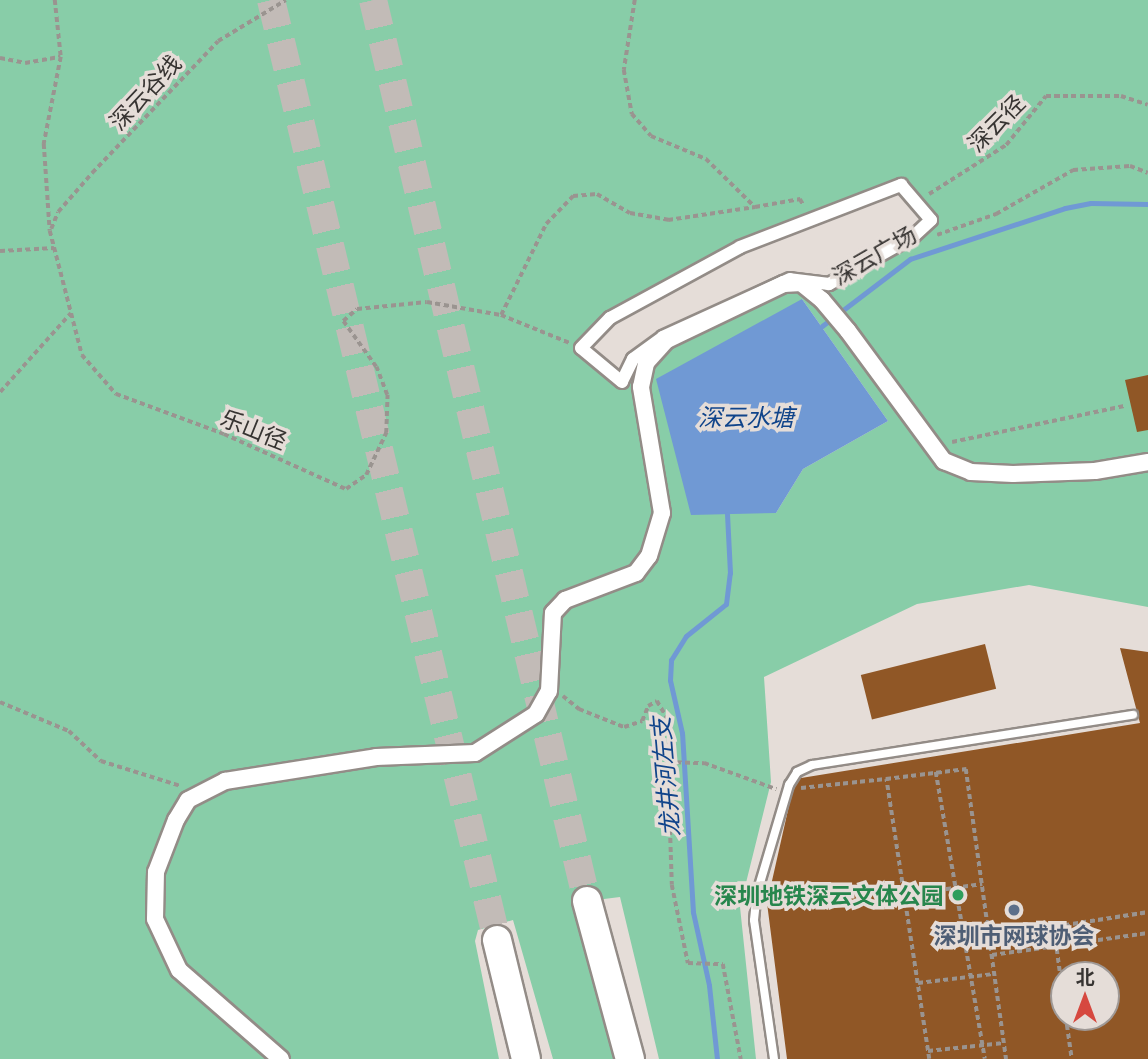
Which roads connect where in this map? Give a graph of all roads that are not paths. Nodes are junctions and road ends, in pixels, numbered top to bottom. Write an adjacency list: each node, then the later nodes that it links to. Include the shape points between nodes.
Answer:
1 (581, 348): 1 (street, 深云广场, via 610,318 740,247 901,186 931,220 914,236 830,284 790,279 663,337 633,359 622,383)
2 (1148, 462): 6 (street, via 1095,471 971,472 944,461 848,331 801,283 784,284 667,340 646,362 641,387 662,513 649,556 636,573 565,600 553,613 549,691 527,722 475,753 376,757 225,781 188,800 156,872 155,919 179,970)
3 (1133, 715): 9 (lane, via 812,765 797,772 757,892 754,920)
4 (587, 901): 8 (highway)
5 (496, 940): 7 (highway)
6 (281, 1059)
7 (526, 1059)
8 (630, 1059)
9 (774, 1059)

